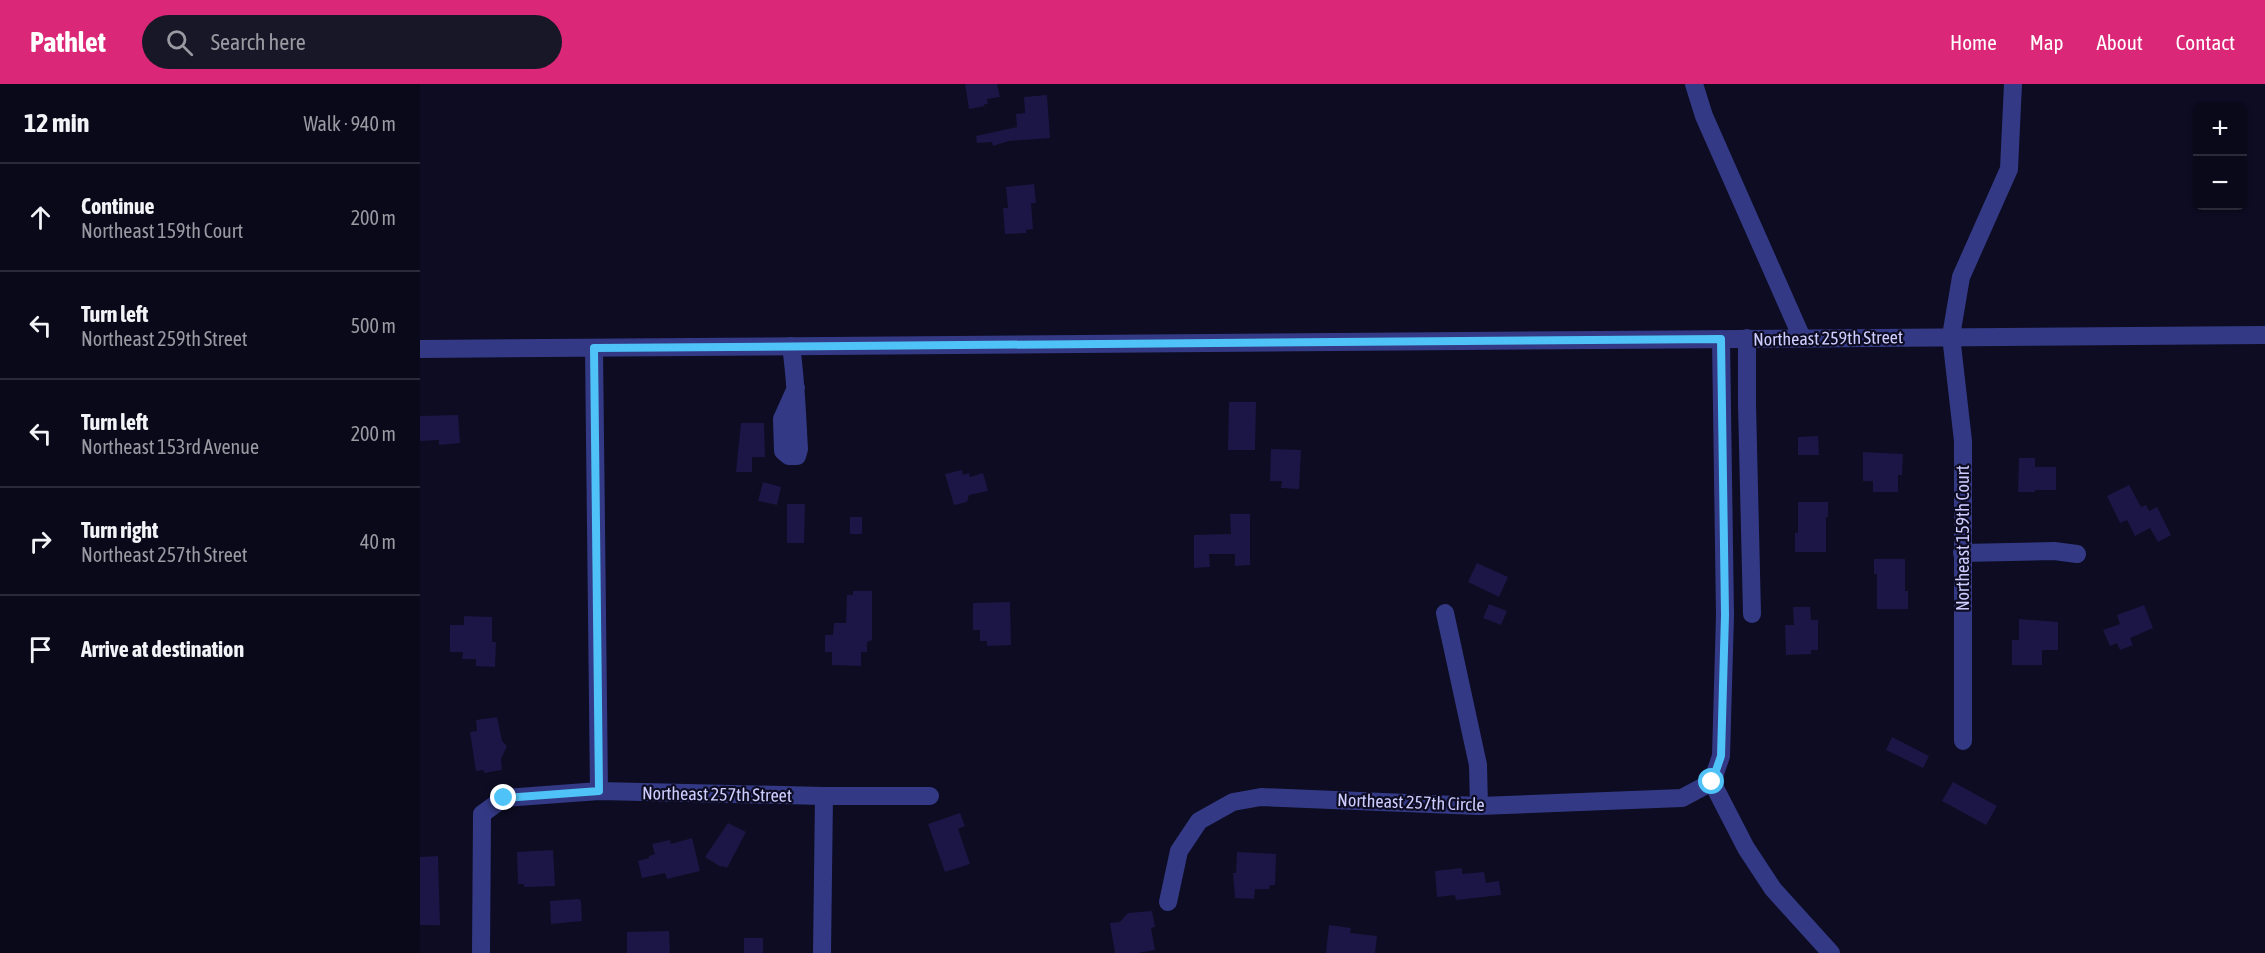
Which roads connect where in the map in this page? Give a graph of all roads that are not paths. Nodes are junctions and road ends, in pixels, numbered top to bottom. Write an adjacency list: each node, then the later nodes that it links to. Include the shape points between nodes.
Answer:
1 (1694, 84): 5 (street, via 1704,116)
2 (2013, 84): 4 (street, Northeast 159th Court, via 2009,168 1961,276)
3 (2265, 335): 4 (street, Northeast 259th Street)
4 (1951, 336): 5 (street, Northeast 259th Street); 12 (street, Northeast 159th Court, via 1963,441)
5 (1802, 338): 7 (street, Northeast 259th Street)
6 (1721, 339): 7 (street, Northeast 259th Street); 8 (street, Northeast 259th Street); 17 (street, via 1725,615 1721,756)
7 (1747, 339): 15 (street)
8 (790, 346): 9 (street, Northeast 259th Street); 11 (street)
9 (594, 348): 10 (street, Northeast 259th Street); 18 (street)
10 (420, 349)
11 (796, 388)
12 (1962, 553): 13 (street); 16 (street, Northeast 159th Court)
13 (2077, 554)
14 (1445, 613): 21 (street, via 1478,765)
15 (1752, 614)
16 (1963, 741)
17 (1712, 782): 21 (street, Northeast 257th Circle, via 1682,798); 25 (street, via 1746,848 1773,889)
18 (599, 791): 19 (street, Northeast 257th Street); 23 (street, Northeast 257th Street, via 504,798 482,814)
19 (824, 796): 20 (street, Northeast 257th Street); 24 (street)
20 (930, 796)
21 (1479, 806): 22 (street, Northeast 257th Circle, via 1261,797 1233,802 1199,821 1179,851)
22 (1168, 902)
23 (481, 953)
24 (822, 953)
25 (1831, 953)

